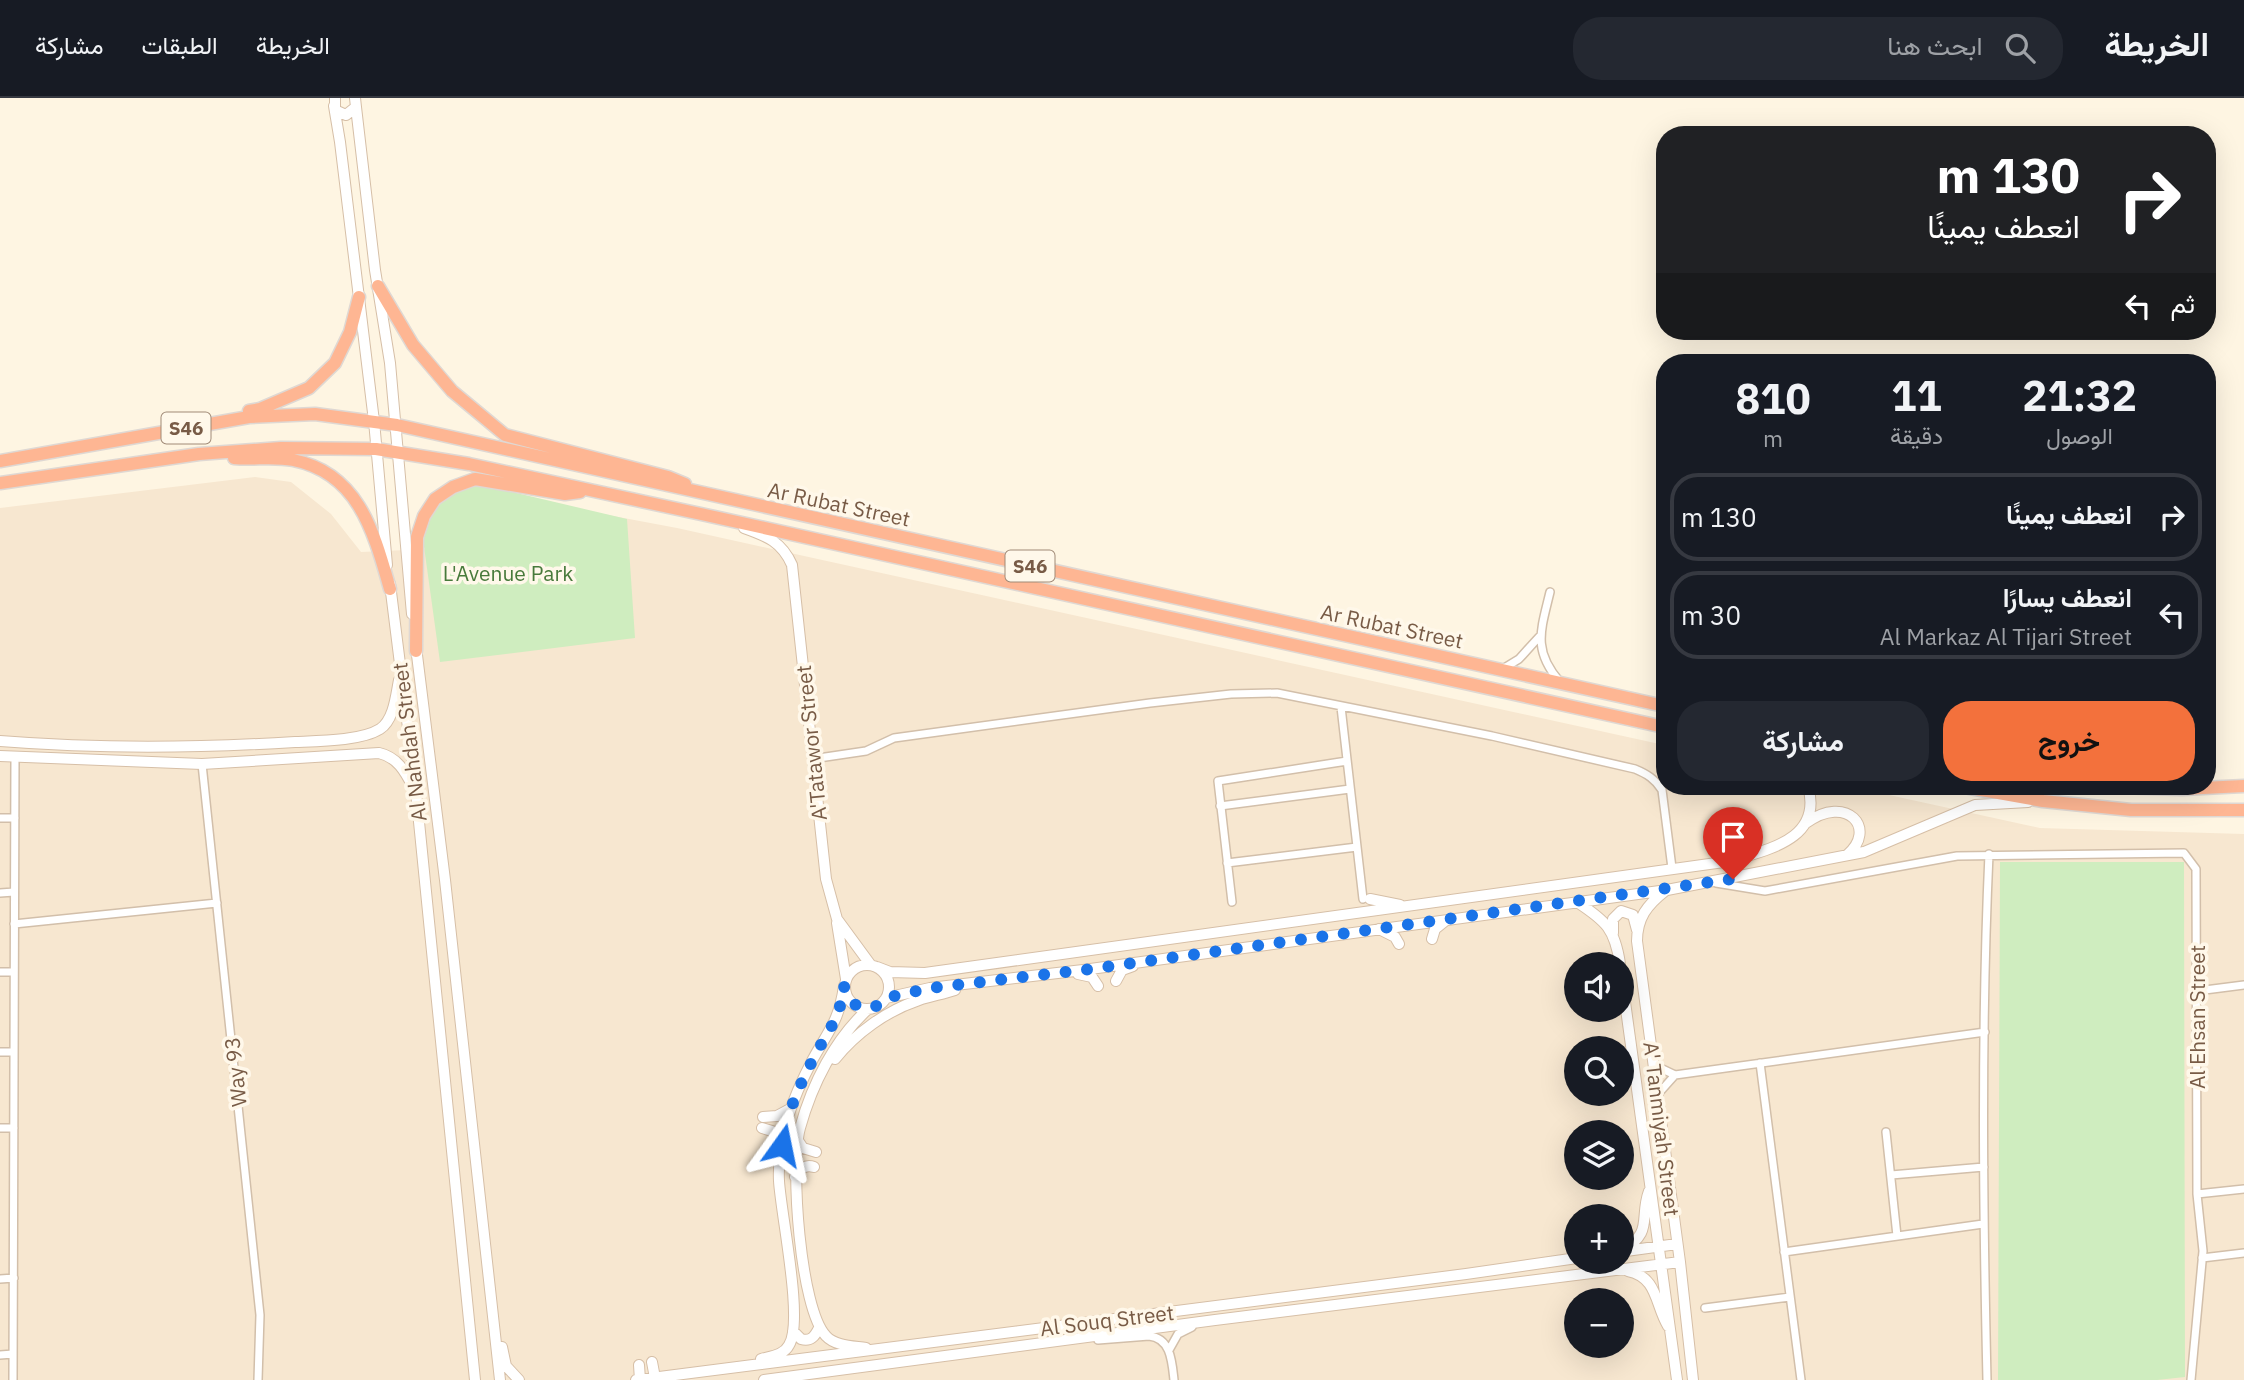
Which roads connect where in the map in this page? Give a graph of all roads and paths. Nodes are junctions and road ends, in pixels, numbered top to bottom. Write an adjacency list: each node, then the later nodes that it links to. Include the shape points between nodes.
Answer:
1 (334, 102): 2 (street, via 342,114 350,113); 4 (street, Al Nahdah Street)
2 (355, 103): 3 (street, Al Nahdah Street)
3 (378, 286): 6 (street, Al Nahdah Street); 14 (highway, via 413,345 452,391 505,435 668,477)
4 (359, 297): 5 (street, Al Nahdah Street); 7 (highway, via 350,332 335,363 309,388 260,409 178,421)
5 (374, 422): 6 (highway, Ar Rubat Street / S46); 7 (highway, Ar Rubat Street / S46, via 315,414 249,417); 8 (street, Al Nahdah Street)
6 (397, 425): 9 (street, Al Nahdah Street); 14 (highway, Ar Rubat Street / S46)
7 (122, 441): 11 (highway, Ar Rubat Street / S46)
8 (376, 449): 9 (highway, Ar Rubat Street / S46); 10 (highway, Ar Rubat Street / S46, via 281,448); 16 (street, Al Nahdah Street)
9 (398, 453): 13 (highway, Ar Rubat Street / S46); 19 (street, Al Nahdah Street)
10 (199, 454): 12 (highway, Ar Rubat Street / S46); 16 (highway, via 292,460 327,472 358,501)
11 (0, 461)
12 (0, 483)
13 (594, 491): 15 (highway, Ar Rubat Street / S46); 19 (highway, via 565,494 475,479 435,499 417,537)
14 (708, 494): 21 (highway, Ar Rubat Street / S46)
15 (701, 514): 25 (highway, Ar Rubat Street / S46); 31 (street, A'Tatawor Street, via 767,536 779,544 792,565)
16 (390, 589): 20 (street, Al Nahdah Street)
17 (1550, 592): 18 (street)
18 (1540, 637): 21 (street); 22 (street, via 1548,668)
19 (416, 651): 126 (street, Al Nahdah Street)
20 (400, 662): 26 (street, via 391,712 382,727); 38 (street, Al Nahdah Street)
21 (1501, 670): 22 (highway, Ar Rubat Street / S46)
22 (1560, 683): 23 (highway, Ar Rubat Street / S46)
23 (1656, 704)
24 (1341, 706): 31 (street, via 1277,693 1231,694 894,737 866,751); 32 (street); 34 (street, via 1492,736 1647,774)
25 (1656, 725)
26 (369, 733): 27 (street, via 319,741 174,749); 28 (street, via 381,741 379,749)
27 (0, 741)
28 (371, 752): 33 (street); 38 (street, via 393,758)
29 (0, 756): 30 (street)
30 (15, 757): 33 (street); 46 (street)
31 (812, 759): 62 (street, A'Tatawor Street, via 826,878)
32 (1347, 761): 37 (street); 43 (street, via 1220,779)
33 (202, 764): 60 (street, Way 93)
34 (1656, 781)
35 (2244, 786): 36 (highway)
36 (2216, 787)
37 (1350, 789): 43 (street); 48 (street)
38 (416, 792): 143 (street, Al Nahdah Street)
39 (1663, 795): 52 (street)
40 (1811, 795): 47 (street)
41 (2009, 795): 42 (highway)
42 (2043, 801): 44 (highway, via 2132,810); 50 (street, via 1975,805)
43 (1220, 806): 51 (street)
44 (2240, 811)
45 (0, 818): 46 (street)
46 (15, 818): 55 (street)
47 (1806, 823): 50 (street, via 1829,810 1850,815 1860,831); 52 (street, via 1793,838 1773,848 1731,861)
48 (1357, 847): 51 (street); 57 (street)
49 (1989, 854): 53 (street, via 1765,891); 81 (street, Al Ehsan Street, via 2184,853 2196,869); 85 (street)
50 (1847, 855): 53 (street)
51 (1227, 863): 58 (street)
52 (1672, 868): 61 (street)
53 (1713, 882): 54 (street)
54 (1667, 890): 59 (street); 66 (street, via 1648,904)
55 (15, 892): 56 (street); 64 (street)
56 (0, 893)
57 (1366, 899): 61 (street)
58 (1233, 902)
59 (1576, 902): 63 (street); 67 (street, via 1602,918)
60 (217, 903): 64 (street); 142 (street, Way 93, via 261,1330)
61 (1408, 907): 72 (street, via 1101,943 925,973 890,972)
62 (837, 919): 72 (street, A'Tatawor Street); 77 (street, A'Tatawor Street)
63 (1446, 920): 65 (street); 68 (street, via 1435,929)
64 (15, 924): 74 (street)
65 (1378, 929): 69 (street); 71 (street)
66 (1637, 934): 67 (street, via 1635,919 1621,911 1613,919); 89 (street, A' Tanmiyah Street)
67 (1614, 935): 70 (street)
68 (1432, 939)
69 (1399, 944)
70 (1618, 952)
71 (1150, 960): 75 (street); 76 (street, via 1122,970)
72 (874, 966): 77 (street, via 855,967); 82 (street, via 887,977)
73 (0, 972): 74 (street)
74 (14, 972): 87 (street)
75 (1053, 974): 78 (street); 80 (street, via 1086,975)
76 (1116, 981)
77 (845, 983): 83 (street, via 845,994 854,1005); 93 (street, via 835,1022)
78 (965, 984): 82 (street); 90 (street, via 908,1004 872,1024)
79 (2244, 985): 81 (street)
80 (1098, 986)
81 (2197, 990): 106 (street, Al Ehsan Street)
82 (886, 998): 83 (street)
83 (869, 1009): 90 (street, via 846,1033)
84 (1628, 1022): 104 (street, A' Tanmiyah Street)
85 (1985, 1032): 88 (street); 101 (street)
86 (0, 1052): 87 (street)
87 (14, 1052): 95 (street)
88 (1760, 1063): 91 (street); 113 (street)
89 (1654, 1065): 91 (street); 92 (street, A' Tanmiyah Street)
90 (823, 1073): 97 (street)
91 (1675, 1075): 92 (street)
92 (1658, 1094): 110 (street, A' Tanmiyah Street)
93 (790, 1109): 98 (street); 98 (street, via 763,1123)
94 (0, 1128): 95 (street)
95 (14, 1128): 122 (street)
96 (1886, 1132): 102 (street)
97 (797, 1139): 99 (street, via 803,1148); 103 (street)
98 (782, 1145): 130 (street, via 779,1180 793,1288)
99 (816, 1152)
100 (814, 1167): 103 (street, via 806,1166)
101 (1984, 1167): 102 (street); 107 (street)
102 (1891, 1175): 108 (street)
103 (795, 1178): 128 (street, via 804,1267)
104 (1651, 1187): 109 (street, via 1642,1235); 111 (street, A' Tanmiyah Street)
105 (2244, 1189): 106 (street)
106 (2197, 1194): 115 (street, Al Ehsan Street)
107 (1983, 1224): 108 (street); 152 (street)
108 (1897, 1236): 113 (street)
109 (1634, 1243)
110 (1677, 1244): 111 (street); 117 (street, A' Tanmiyah Street)
111 (1659, 1247): 112 (street); 118 (street, A' Tanmiyah Street)
112 (1634, 1250)
113 (1784, 1252): 124 (street)
114 (2244, 1254): 115 (street)
115 (2202, 1258): 153 (street, Al Ehsan Street)
116 (1564, 1260): 132 (street, Al Souq Street)
117 (1680, 1262): 118 (street, Al Souq Street); 150 (street, A' Tanmiyah Street)
118 (1661, 1264): 119 (street, Al Souq Street); 129 (street, A' Tanmiyah Street)
119 (1634, 1268)
120 (1634, 1273): 129 (street, via 1648,1281)
121 (1585, 1274): 127 (street, Al Souq Street)
122 (14, 1278): 123 (street); 134 (street)
123 (0, 1279)
124 (1790, 1297): 125 (street); 151 (street)
125 (1705, 1308)
126 (493, 1317): 144 (street, Al Nahdah Street); 145 (street, via 506,1366)
127 (1215, 1320): 131 (street, Al Souq Street); 133 (street, via 1181,1331)
128 (819, 1328): 130 (street, via 808,1339); 132 (street, via 834,1342)
129 (1671, 1330): 149 (street, A' Tanmiyah Street)
130 (793, 1331): 138 (street, via 784,1352)
131 (1073, 1340): 133 (street, via 1154,1336); 139 (street, Al Souq Street)
132 (875, 1350): 138 (street, Al Souq Street)
133 (1170, 1350): 148 (street)
134 (13, 1354): 135 (street); 141 (street)
135 (0, 1355)
136 (652, 1362): 140 (street)
137 (639, 1365): 146 (street)
138 (738, 1367): 140 (street, Al Souq Street)
139 (834, 1376): 147 (street, Al Souq Street)
140 (654, 1378): 146 (street, Al Souq Street)
141 (13, 1380)
142 (258, 1380)
143 (475, 1380)
144 (500, 1380)
145 (519, 1380)
146 (638, 1380)
147 (764, 1380)
148 (1174, 1380)
149 (1678, 1380)
150 (1693, 1380)
151 (1801, 1380)
152 (1987, 1380)
153 (2191, 1380)

